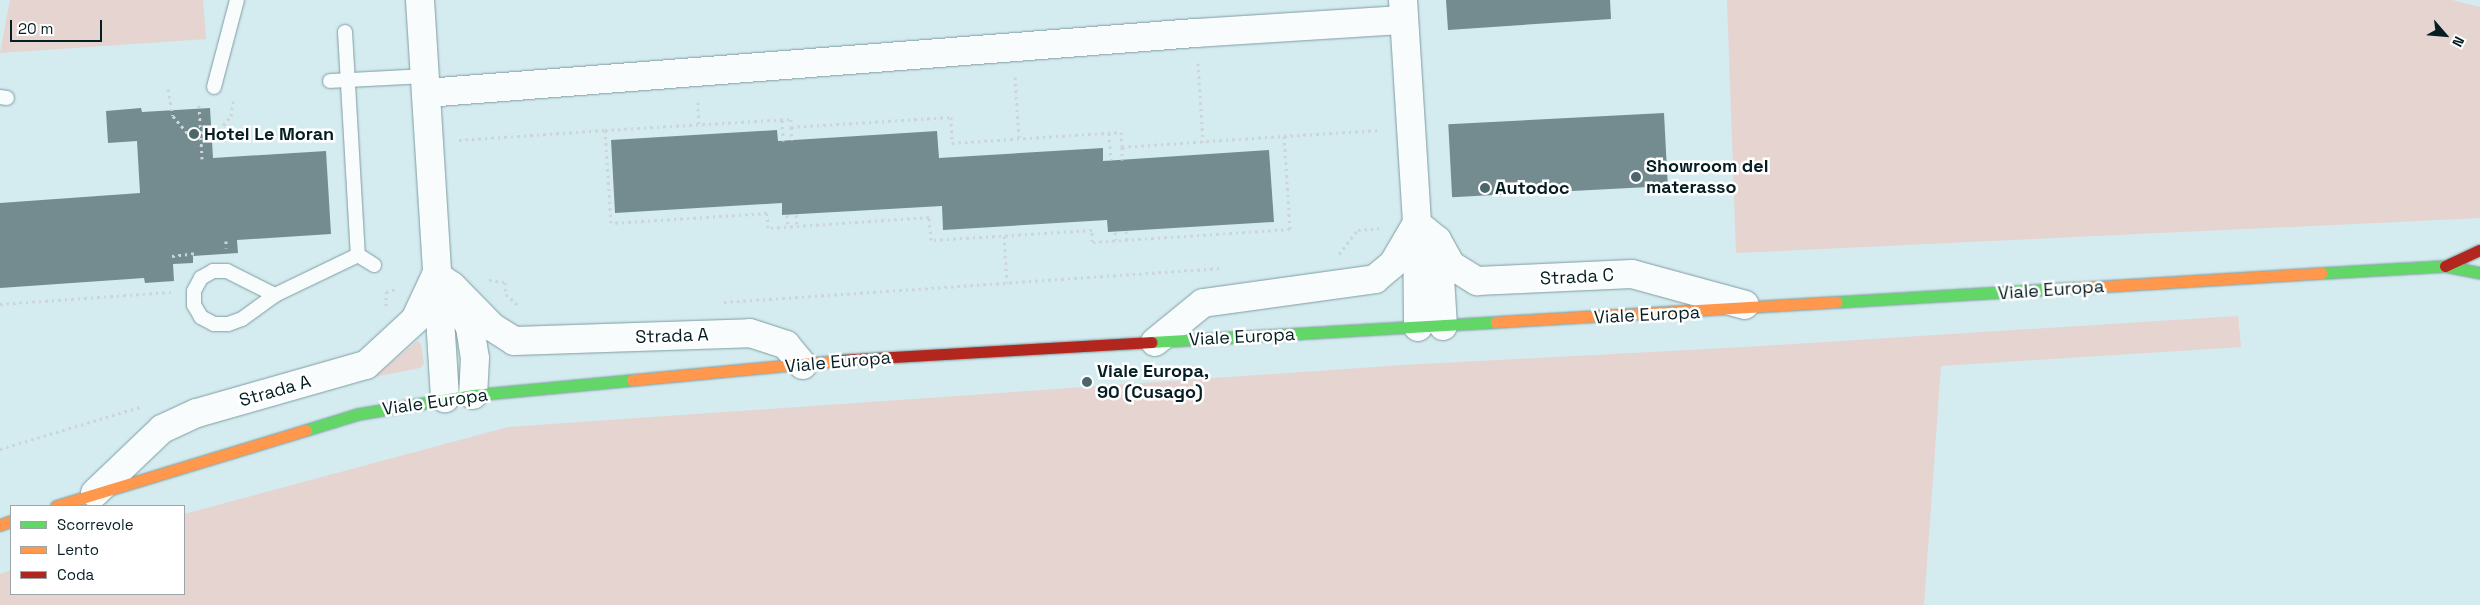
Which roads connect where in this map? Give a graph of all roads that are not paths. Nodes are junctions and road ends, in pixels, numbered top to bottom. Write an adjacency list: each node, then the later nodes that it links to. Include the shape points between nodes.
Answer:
1 (237, 0): 8 (lane)
2 (420, 0): 7 (street, Strada A)
3 (1404, 10): 7 (street, via 1196,33 1014,47); 9 (street)
4 (345, 32): 5 (lane)
5 (348, 80): 6 (lane); 7 (lane); 11 (lane)
6 (330, 81)
7 (425, 84): 15 (street, Strada A)
8 (214, 87)
9 (1417, 224): 17 (street, Strada C, via 1437,240 1451,265 1477,281 1632,274); 18 (street); 19 (street, via 1394,264 1375,279 1203,303)
10 (2480, 250): 13 (main road, Viale Europa)
11 (358, 255): 12 (lane); 16 (lane)
12 (374, 265)
13 (2444, 266): 14 (main road, Viale Europa); 17 (main road, Viale Europa)
14 (2480, 273)
15 (436, 275): 20 (street, Strada A, via 452,286 492,327 514,341 750,333 786,345); 21 (street, Strada A, via 470,327 475,358); 22 (street, Strada A); 23 (street, Strada A, via 415,320 366,365 197,413 162,429)
16 (275, 295): 16 (lane, via 227,272 214,271 201,278 194,291 194,305 201,317 214,324 242,318)
17 (1758, 308): 18 (main road, Viale Europa)
18 (1430, 326): 19 (main road, Viale Europa)
19 (1155, 342): 20 (main road, Viale Europa)
20 (803, 365): 21 (main road, Viale Europa)
21 (473, 395): 22 (main road, Viale Europa)
22 (445, 398): 23 (main road, Viale Europa, via 358,414)
23 (95, 493): 24 (main road, Viale Europa)
24 (59, 505)

